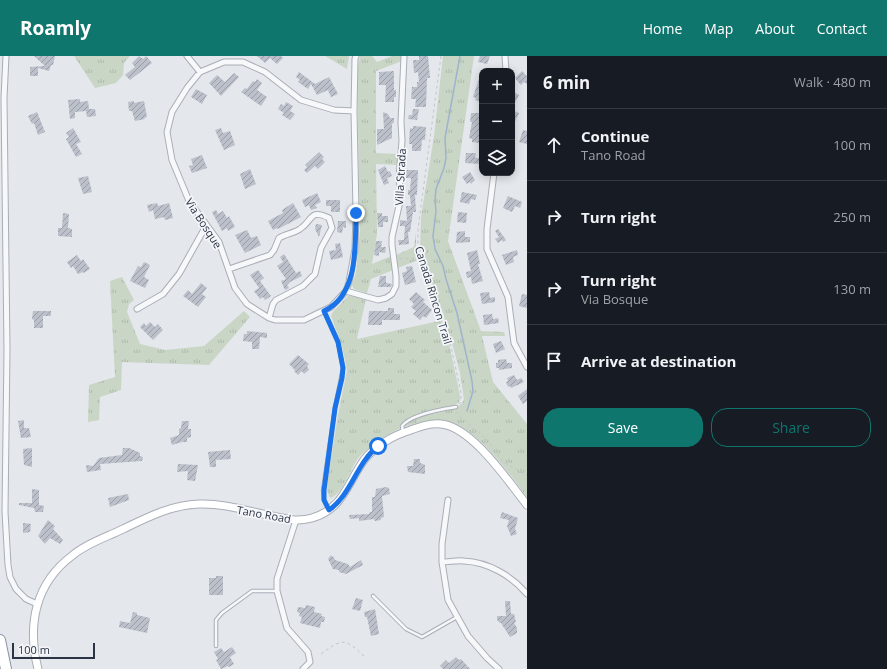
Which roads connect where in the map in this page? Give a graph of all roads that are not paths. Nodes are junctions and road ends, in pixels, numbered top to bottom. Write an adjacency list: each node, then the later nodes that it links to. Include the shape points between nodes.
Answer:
1 (6, 56): 27 (street, via 5,512 8,565 16,589 26,599)
2 (187, 56): 7 (street)
3 (356, 56): 8 (street, Via Bosque)
4 (404, 56): 12 (street, Villa Strada, via 399,177 401,197 392,237 397,281 395,290 386,298 378,300)
5 (505, 56): 6 (street)
6 (506, 68)
7 (200, 72): 8 (street, Via Bosque, via 224,62 243,62 265,72 301,100 334,110); 10 (street, Via Bosque, via 172,112 167,132 172,160 189,201)
8 (354, 111): 12 (street, Via Bosque, via 356,213 353,262)
9 (494, 176): 16 (street, via 487,249 508,298 514,342)
10 (206, 226): 11 (street, Via Bosque, via 219,242); 13 (street, via 180,274 163,294)
11 (229, 270): 15 (street, Via Bosque, via 235,288 247,304); 15 (street, via 270,255 279,238 301,229 312,215 320,214 329,218 332,228 321,248 315,274 303,286 276,300)
12 (346, 291): 14 (street, Via Bosque)
13 (136, 309)
14 (324, 311): 15 (street, Via Bosque, via 304,320); 21 (lane, via 338,342 343,368 324,490 324,500)
15 (269, 318)
16 (527, 367)
17 (456, 407): 18 (lane, via 430,412 405,422 402,426)
18 (403, 432): 20 (street, Tano Road, via 431,424 456,428 480,449); 21 (street, Tano Road, via 372,451 337,504)
19 (448, 500): 23 (street)
20 (527, 505)
21 (329, 510): 22 (street, Tano Road, via 313,518)
22 (296, 520): 24 (street, via 277,579); 27 (street, Tano Road, via 208,504 185,505 165,510 73,554 51,577)
23 (442, 562): 25 (street, via 465,561 494,568); 28 (street, via 448,600)
24 (277, 591): 30 (lane, via 252,591 222,613 216,620); 33 (street, via 287,628 308,652 310,662)
25 (527, 594)
26 (373, 596): 28 (lane, via 406,629 422,637)
27 (38, 604): 32 (street, Tano Road, via 33,629)
28 (457, 616): 34 (street, via 468,636)
29 (0, 640): 31 (highway)
30 (216, 646)
31 (6, 669)
32 (38, 669)
33 (303, 669)
34 (499, 669)

